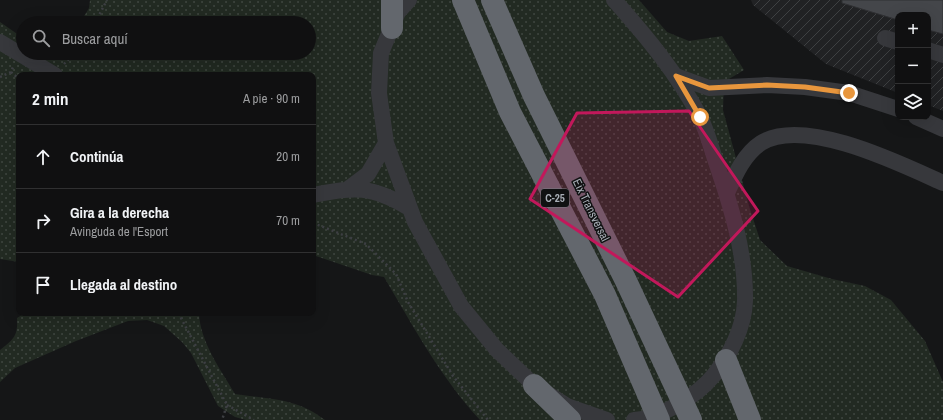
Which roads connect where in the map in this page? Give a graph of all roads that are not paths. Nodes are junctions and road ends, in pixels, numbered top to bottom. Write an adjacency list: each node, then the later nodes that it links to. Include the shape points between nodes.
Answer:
1 (392, 0): 6 (highway)
2 (408, 0): 6 (street, via 398,12)
3 (463, 0): 28 (highway, C-25, via 510,112 605,295)
4 (492, 0): 29 (highway, Eix Transversal / C-25, via 534,96)
5 (614, 0): 13 (street)
6 (392, 28): 17 (street, via 381,53 379,93)
7 (0, 42): 9 (street)
8 (931, 51): 10 (street)
9 (16, 52)
10 (943, 55)
11 (30, 60): 12 (street)
12 (50, 72)
13 (676, 76): 14 (street, via 709,88 767,85 849,93); 20 (street, via 700,117)
14 (895, 108)
15 (923, 120): 16 (street)
16 (943, 129)
17 (386, 143): 19 (street, via 368,174); 22 (street)
18 (943, 183): 20 (street, via 881,155 822,138 789,134 761,143 742,161)
19 (348, 189): 21 (street); 22 (street, via 370,191 393,198)
20 (726, 193): 23 (street, via 742,256 745,302 736,340)
21 (316, 195)
22 (409, 208): 24 (street, via 461,306 497,350)
23 (726, 360): 27 (street, via 708,382 679,404 641,420); 30 (highway)
24 (534, 385): 25 (highway); 26 (street, via 567,406)
25 (570, 420)
26 (608, 420)
27 (634, 420)
28 (659, 420)
29 (691, 420)
30 (750, 420)

